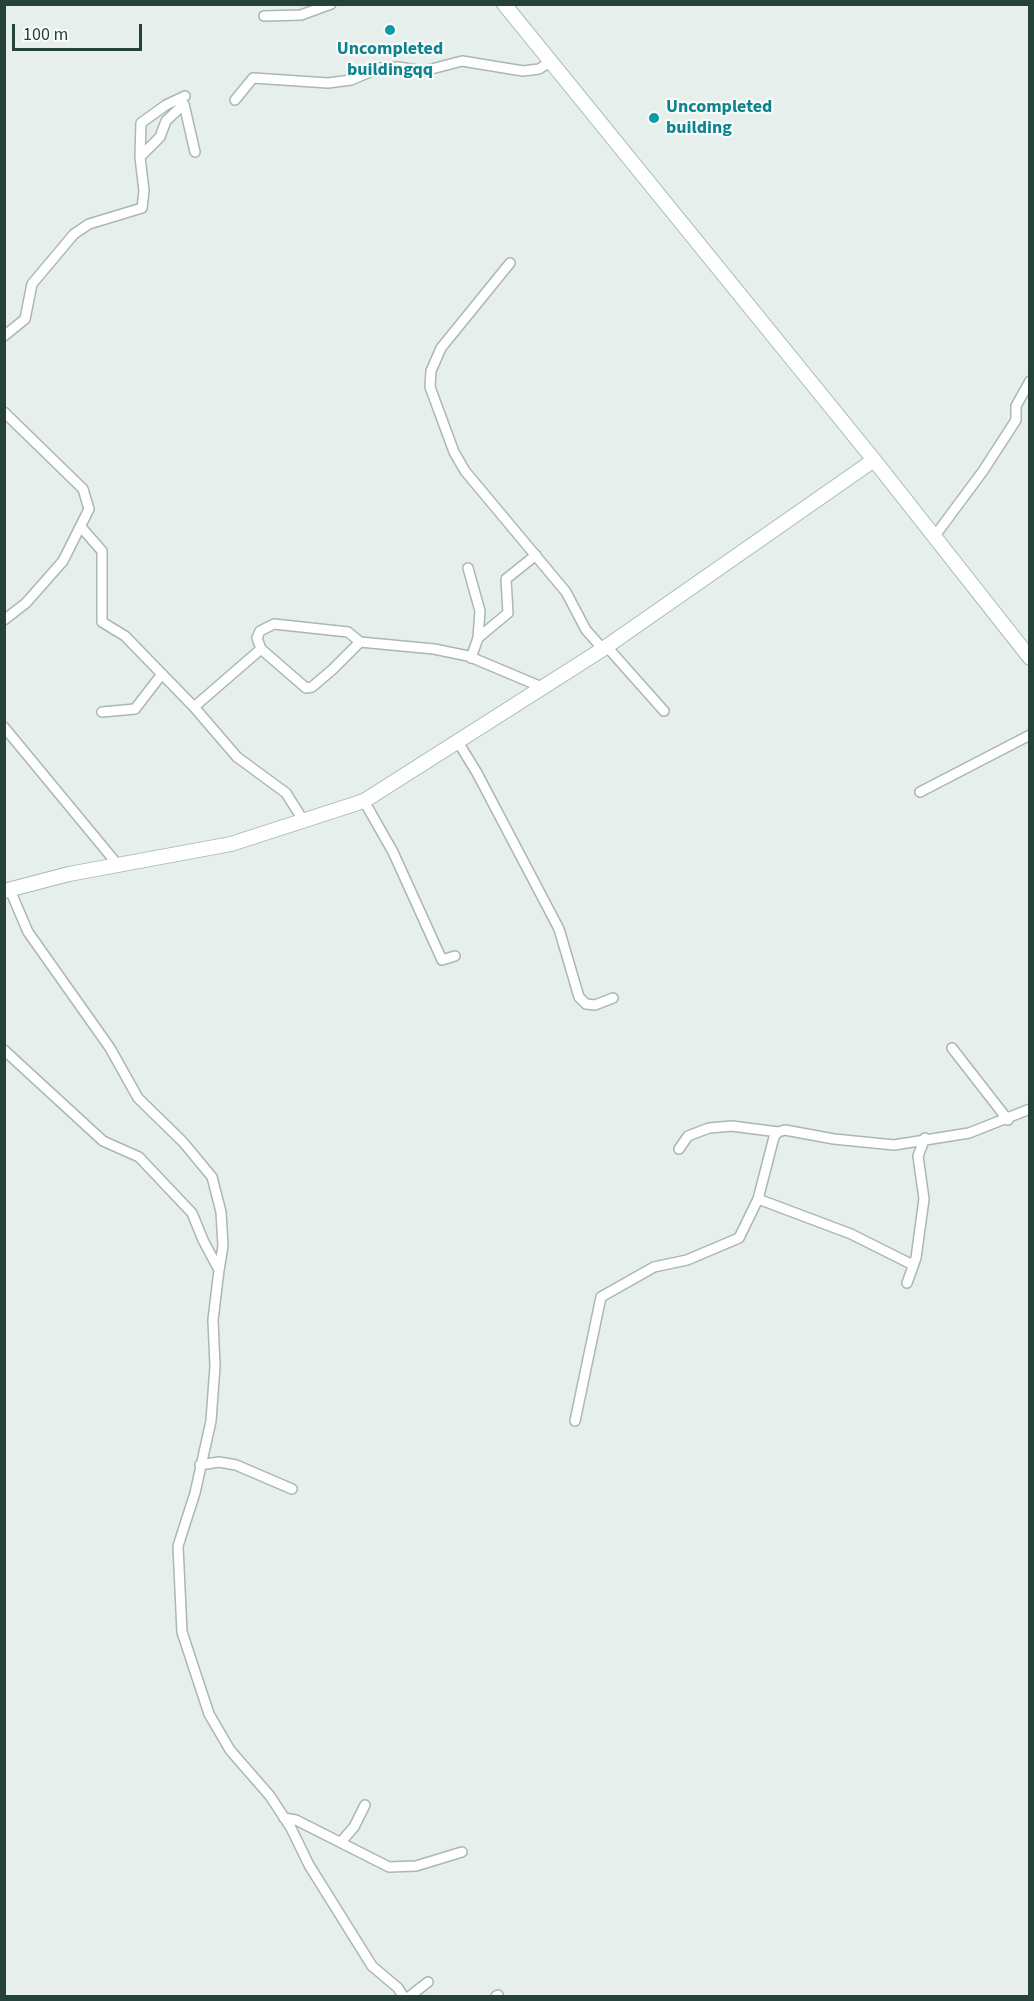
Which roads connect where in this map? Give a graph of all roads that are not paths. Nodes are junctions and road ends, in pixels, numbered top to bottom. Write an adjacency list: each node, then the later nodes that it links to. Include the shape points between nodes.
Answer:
1 (331, 4): 3 (street, via 301,15)
2 (504, 5): 4 (street)
3 (264, 16)
4 (550, 62): 6 (street, via 539,69 523,71 462,62 424,71 379,68 351,80 328,83 253,78); 13 (street)
5 (185, 96): 8 (street, via 141,123)
6 (235, 100)
7 (195, 152): 8 (street, via 184,104)
8 (140, 157): 10 (street, via 142,208 89,224 74,234 32,284 25,319)
9 (510, 263): 16 (street, via 441,348 429,387 449,442 465,471)
10 (4, 336)
11 (1029, 381): 15 (street, via 1016,406 1016,420)
12 (4, 412): 14 (street, via 83,489 89,509)
13 (874, 460): 15 (street); 21 (street)
14 (81, 527): 18 (street, via 63,561 26,603); 25 (street, via 102,551 102,622 117,629)
15 (934, 537): 24 (street)
16 (536, 555): 19 (street, via 506,579 508,613); 21 (street, via 566,592 586,630)
17 (468, 568): 19 (street, via 480,611)
18 (4, 620)
19 (477, 638): 23 (street)
20 (360, 642): 22 (street, via 348,632 274,624 260,631 257,638); 22 (street, via 312,687 306,688); 23 (street, via 434,649)
21 (606, 647): 26 (street); 28 (street)
22 (261, 649): 27 (street)
23 (471, 658): 26 (street)
24 (1029, 658)
25 (162, 674): 27 (street); 29 (street, via 135,709)
26 (544, 688): 32 (street)
27 (194, 707): 35 (street, via 237,757 286,794)
28 (664, 711)
29 (102, 712)
30 (4, 727): 36 (street)
31 (1029, 735): 33 (street)
32 (458, 742): 34 (street); 39 (street, via 559,928 579,997 586,1004 595,1005)
33 (920, 792)
34 (364, 801): 35 (street); 38 (street, via 393,852 442,960)
35 (303, 820): 36 (street, via 231,844)
36 (118, 865): 37 (street)
37 (7, 890): 49 (street, via 28,933 110,1048 138,1098 212,1177 223,1246)
38 (455, 956)
39 (613, 998)
40 (952, 1048): 43 (street)
41 (4, 1050): 49 (street, via 103,1141 139,1157 192,1213)
42 (1029, 1109): 43 (street)
43 (1008, 1120): 45 (street, via 969,1133)
44 (778, 1132): 45 (street, via 894,1145); 46 (street, via 732,1126 709,1128 688,1137); 47 (street)
45 (925, 1138): 48 (street, via 918,1156 924,1198)
46 (679, 1149)
47 (758, 1199): 48 (street, via 851,1234); 51 (street, via 739,1238 687,1260 654,1267 601,1297)
48 (913, 1265): 50 (street)
49 (219, 1270): 52 (street, via 213,1320 211,1421)
50 (907, 1283)
51 (575, 1421)
52 (200, 1465): 53 (street, via 236,1465); 55 (street, via 178,1546 182,1632 209,1714 230,1750)
53 (292, 1489)
54 (365, 1805): 56 (street)
55 (284, 1818): 56 (street); 59 (street, via 372,1966)
56 (341, 1842): 57 (street, via 389,1867 416,1866)
57 (462, 1852)
58 (428, 1982): 60 (street)
59 (403, 1996)
60 (410, 1996)

